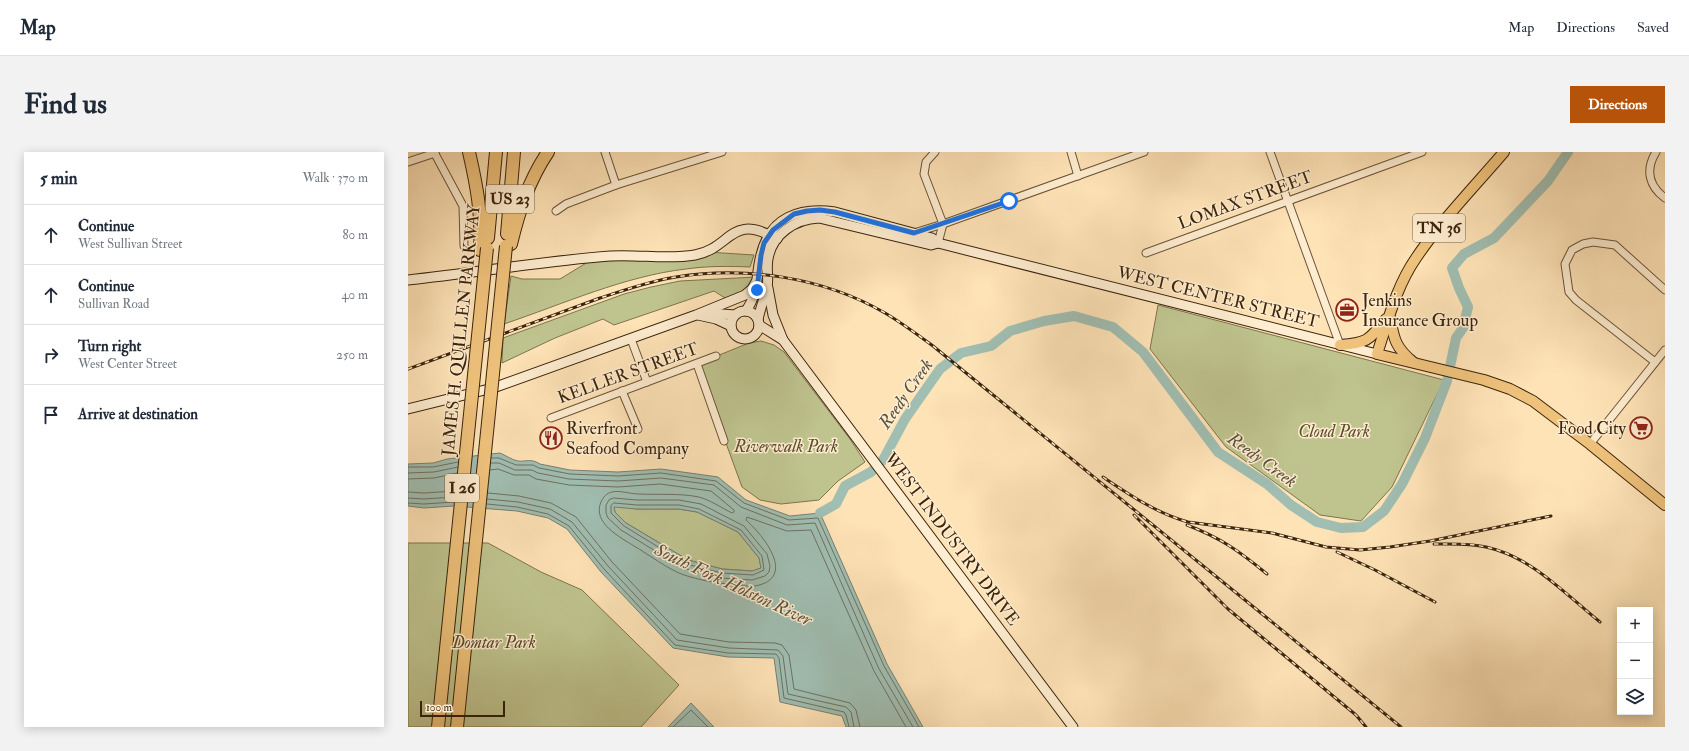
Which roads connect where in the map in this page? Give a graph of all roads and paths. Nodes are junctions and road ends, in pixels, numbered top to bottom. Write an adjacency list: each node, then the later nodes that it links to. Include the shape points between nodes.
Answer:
1 (434, 152): 15 (street); 26 (street, via 463,206)
2 (469, 152): 27 (highway, via 480,202)
3 (496, 152): 27 (highway, JAMES H. QUILLEN PARKWAY / I 26)
4 (514, 152): 25 (highway, JAMES H. QUILLEN PARKWAY / US 23)
5 (548, 152): 25 (highway, via 528,188)
6 (605, 152): 17 (street)
7 (722, 152): 17 (street)
8 (935, 152): 21 (street, via 926,162 924,174)
9 (1070, 152): 16 (street)
10 (1144, 152): 16 (street)
11 (1270, 152): 19 (street)
12 (1422, 152): 19 (street, LOMAX STREET)
13 (1504, 152): 36 (main road, TN 36, via 1415,259)
14 (1656, 152): 18 (street, via 1649,174 1656,192)
15 (408, 162)
16 (1078, 176): 21 (street)
17 (616, 185): 20 (street, via 566,204)
18 (1665, 198)
19 (1288, 201): 28 (street, LOMAX STREET); 43 (street)
20 (556, 211)
21 (943, 224): 22 (street); 24 (street)
22 (914, 233): 23 (main road, WEST CENTER STREET, via 820,210 794,214 779,224); 24 (main road, WEST CENTER STREET, via 932,238)
23 (773, 236): 24 (main road, WEST CENTER STREET, via 794,224 819,218 930,245); 30 (main road, WEST CENTER STREET, via 761,255); 31 (main road, via 746,229 736,230 707,252 679,257 612,256); 32 (main road, WEST CENTER STREET, via 768,260)
24 (938, 243): 43 (main road, WEST CENTER STREET)
25 (508, 245): 29 (highway, JAMES H. QUILLEN PARKWAY / US 23, bridge)
26 (464, 246)
27 (483, 249): 59 (highway, JAMES H. QUILLEN PARKWAY / I 26, bridge, via 482,299)
28 (1146, 253)
29 (503, 274): 60 (highway, JAMES H. QUILLEN PARKWAY / I 26, bridge)
30 (757, 279): 34 (main road, WEST CENTER STREET, via 757,290); 35 (main road, via 745,295)
31 (408, 280)
32 (767, 286): 38 (main road, WEST CENTER STREET); 42 (main road, via 773,315)
33 (1665, 290): 48 (street, via 1615,245 1593,242 1583,244 1572,250 1565,264 1569,292 1576,300)
34 (746, 311): 37 (main road); 38 (main road, via 751,312)
35 (699, 314): 37 (main road); 39 (main road); 41 (main road)
36 (1390, 314): 43 (main road, via 1371,338 1357,343); 46 (main road, TN 36); 50 (main road, via 1395,342 1403,354)
37 (735, 315): 39 (main road, via 731,320)
38 (758, 322): 40 (main road, via 758,330); 42 (main road, WEST INDUSTRY DRIVE)
39 (731, 326): 40 (main road, via 733,332 741,338)
40 (753, 336): 45 (main road, WEST INDUSTRY DRIVE, via 764,336)
41 (631, 339): 51 (street); 53 (main road, via 493,388)
42 (783, 340): 45 (main road, WEST INDUSTRY DRIVE)
43 (1340, 344): 46 (main road, WEST CENTER STREET)
44 (1665, 350): 48 (street)
45 (792, 351): 61 (main road, WEST INDUSTRY DRIVE)
46 (1377, 354): 50 (main road, WEST CENTER STREET)
47 (716, 356): 49 (street, KELLER STREET)
48 (1655, 362): 57 (street)
49 (697, 364): 51 (street, KELLER STREET); 56 (street)
50 (1416, 364): 57 (main road, WEST CENTER STREET, via 1484,380 1510,389 1533,401)
51 (647, 382): 52 (street, KELLER STREET)
52 (622, 391): 54 (street, KELLER STREET); 55 (street)
53 (408, 409)
54 (551, 418)
55 (638, 429)
56 (724, 441)
57 (1590, 444): 58 (main road, WEST CENTER STREET)
58 (1665, 505)
59 (438, 727)
60 (457, 727)
61 (1072, 727)

